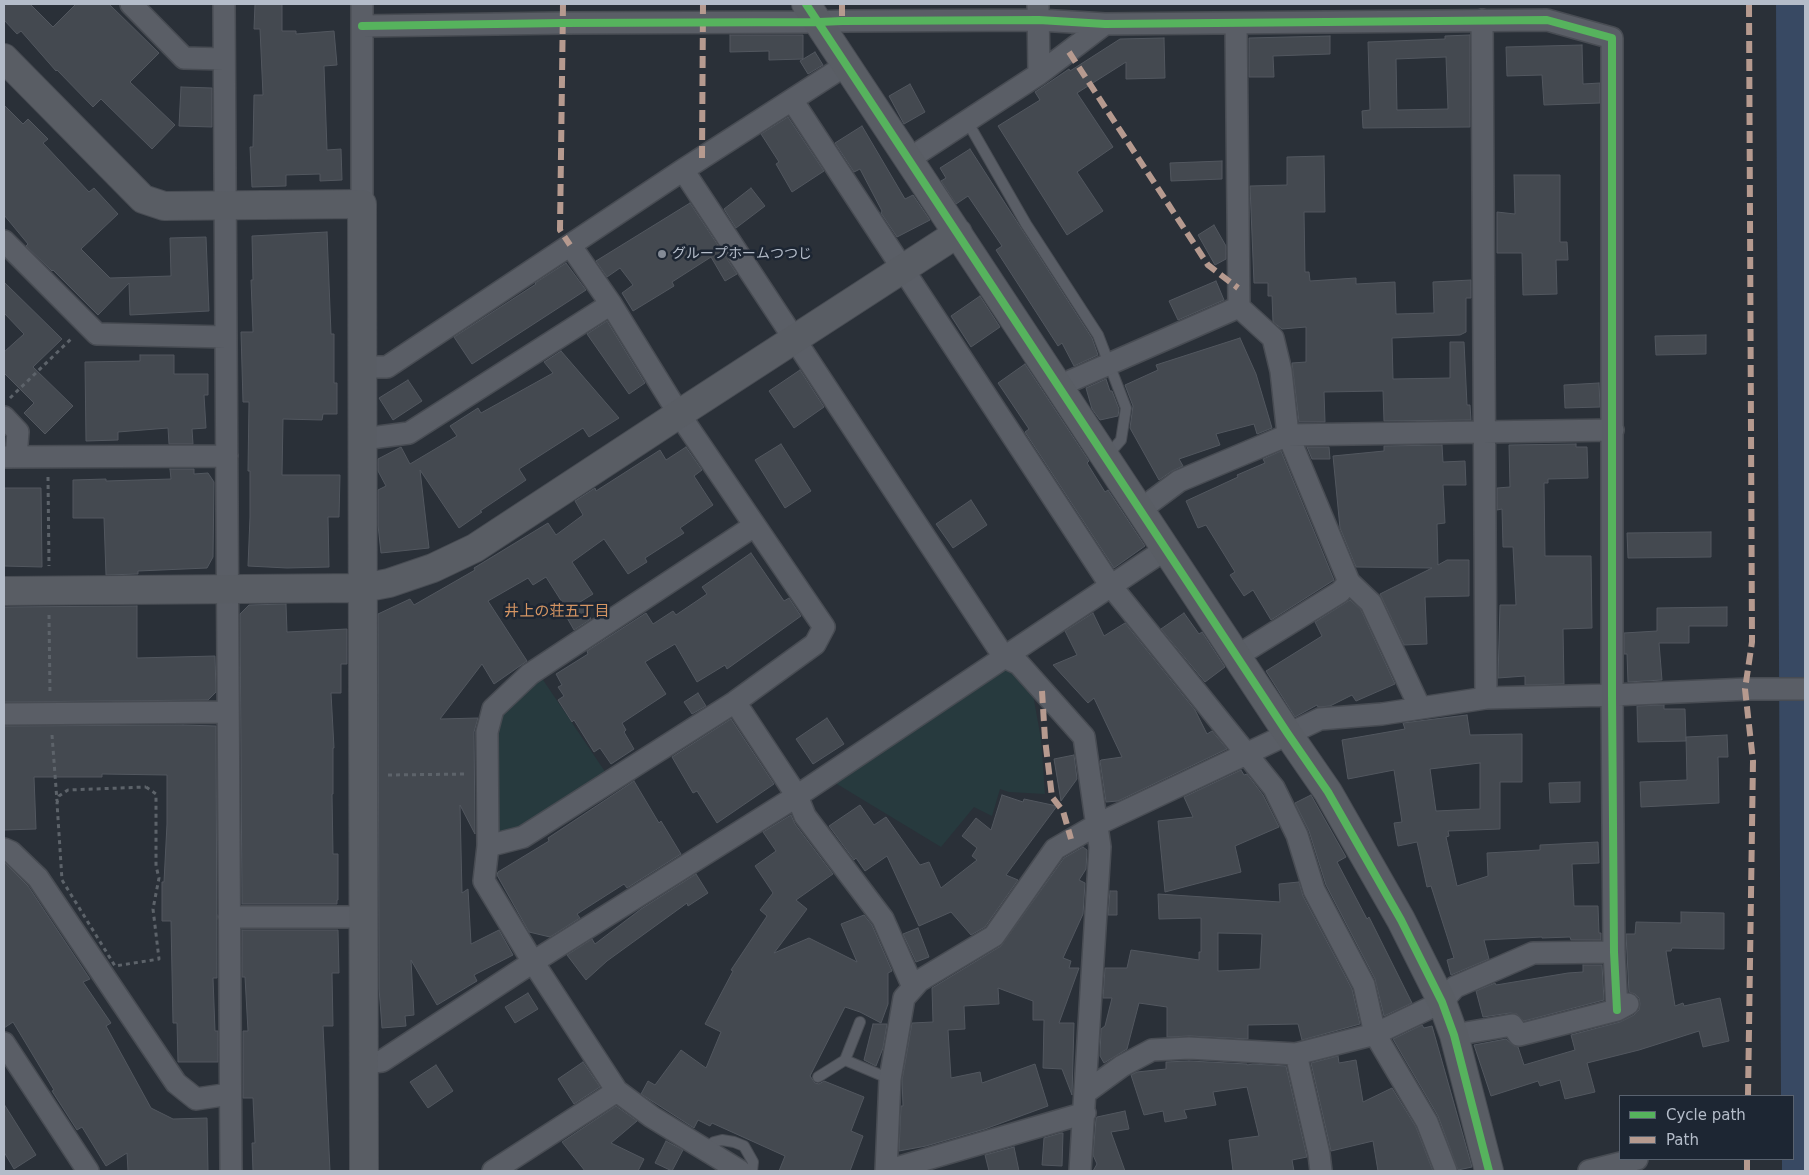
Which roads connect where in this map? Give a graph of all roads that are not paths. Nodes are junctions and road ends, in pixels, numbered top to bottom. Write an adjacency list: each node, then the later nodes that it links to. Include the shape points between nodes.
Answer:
1 (131, 4): 12 (street, via 184,58)
2 (224, 4): 12 (street)
3 (362, 4): 10 (street)
4 (1038, 12): 6 (street, via 842,21); 9 (street); 14 (street)
5 (1388, 12): 7 (street); 8 (street)
6 (812, 13): 10 (street); 13 (street)
7 (1482, 20): 34 (street, via 1547,20 1612,38); 35 (street)
8 (1236, 23): 9 (street); 26 (street)
9 (1105, 24): 14 (street)
10 (362, 26): 19 (street)
11 (4, 58): 20 (street, via 143,199 164,206)
12 (224, 59): 20 (street)
13 (846, 65): 15 (street); 17 (street)
14 (1039, 74): 16 (street)
15 (792, 100): 18 (street); 24 (street)
16 (967, 121): 17 (street); 29 (lane, via 1026,224 1098,335)
17 (908, 159): 21 (street)
18 (683, 170): 23 (street); 28 (street)
19 (362, 204): 20 (street); 30 (street)
20 (225, 205): 27 (street)
21 (958, 233): 24 (street); 31 (street)
22 (4, 241): 27 (street, via 97,334)
23 (570, 245): 25 (street); 30 (street, via 386,367)
24 (904, 268): 28 (street); 45 (street)
25 (611, 304): 32 (street); 37 (street, via 409,433)
26 (1239, 307): 29 (street); 36 (street, via 1273,338 1281,370)
27 (226, 337): 38 (street)
28 (795, 338): 32 (street); 50 (street)
29 (1109, 364): 31 (street); 40 (lane, via 1126,408 1121,440)
30 (363, 367): 37 (street)
31 (1059, 386): 40 (street)
32 (679, 414): 42 (street); 46 (street, via 475,548 433,568)
33 (4, 417): 39 (street, via 18,432)
34 (1613, 430): 35 (street); 52 (street)
35 (1484, 431): 36 (street); 53 (street)
36 (1288, 435): 41 (street, via 1179,481); 44 (street)
37 (363, 439): 46 (street)
38 (227, 456): 39 (street); 47 (street)
39 (10, 457)
40 (1106, 458): 41 (street)
41 (1140, 510): 43 (street)
42 (754, 526): 54 (street, via 824,627 815,644); 62 (street, via 530,674 493,708 487,732)
43 (1166, 549): 45 (street); 49 (street)
44 (1349, 582): 49 (street, via 1340,592); 55 (street, via 1371,603)
45 (1111, 586): 50 (street); 59 (street)
46 (363, 588): 47 (street); 65 (street)
47 (228, 589): 48 (street); 56 (street)
48 (4, 591)
49 (1237, 656): 58 (street)
50 (1004, 657): 60 (street); 61 (street, via 1019,664 1084,737)
51 (1805, 689): 52 (street)
52 (1612, 695): 53 (street); 66 (street)
53 (1486, 698): 55 (street)
54 (735, 702): 60 (street); 62 (street, via 524,837)
55 (1420, 708): 58 (street, via 1320,719)
56 (228, 712): 57 (street); 64 (street)
57 (4, 714)
58 (1288, 734): 59 (street); 69 (street, via 1328,792 1401,920)
59 (1247, 754): 61 (street); 71 (street, via 1274,788 1297,835 1314,890 1364,985)
60 (796, 796): 67 (street); 68 (street, via 805,816 883,919)
61 (1098, 824): 68 (street, via 1054,849 994,936 919,981); 81 (street, via 1100,847)
62 (488, 846): 67 (street, via 484,881)
63 (4, 849): 80 (street, via 38,878 176,1083 196,1099)
64 (229, 917): 65 (street); 80 (street)
65 (364, 917): 76 (street)
66 (1614, 952): 69 (street, via 1533,953 1455,987); 72 (street, via 1622,1007 1519,1035 1512,1024)
67 (533, 962): 76 (street, via 382,1062); 79 (street)
68 (913, 988): 78 (street, via 904,998)
69 (1442, 1002): 71 (street); 72 (street)
70 (860, 1022): 75 (lane)
71 (1375, 1034): 74 (street); 93 (street, via 1427,1122)
72 (1454, 1035): 94 (street)
73 (4, 1043): 84 (street)
74 (1296, 1054): 81 (street, via 1189,1048 1152,1050 1122,1066); 92 (street)
75 (845, 1060): 77 (lane); 78 (lane)
76 (364, 1063): 86 (street)
77 (818, 1077)
78 (890, 1079): 90 (street)
79 (617, 1091): 82 (street); 87 (street)
80 (230, 1094): 85 (street)
81 (1085, 1103): 90 (street); 91 (street)
82 (704, 1150): 88 (street); 89 (lane, via 722,1140 744,1146 753,1162)
83 (1633, 1160): 95 (street)
84 (88, 1171)
85 (231, 1171)
86 (364, 1171)
87 (493, 1171)
88 (740, 1171)
89 (752, 1171)
90 (886, 1171)
91 (1080, 1171)
92 (1321, 1171)
93 (1446, 1171)
94 (1489, 1171)
95 (1589, 1171)

